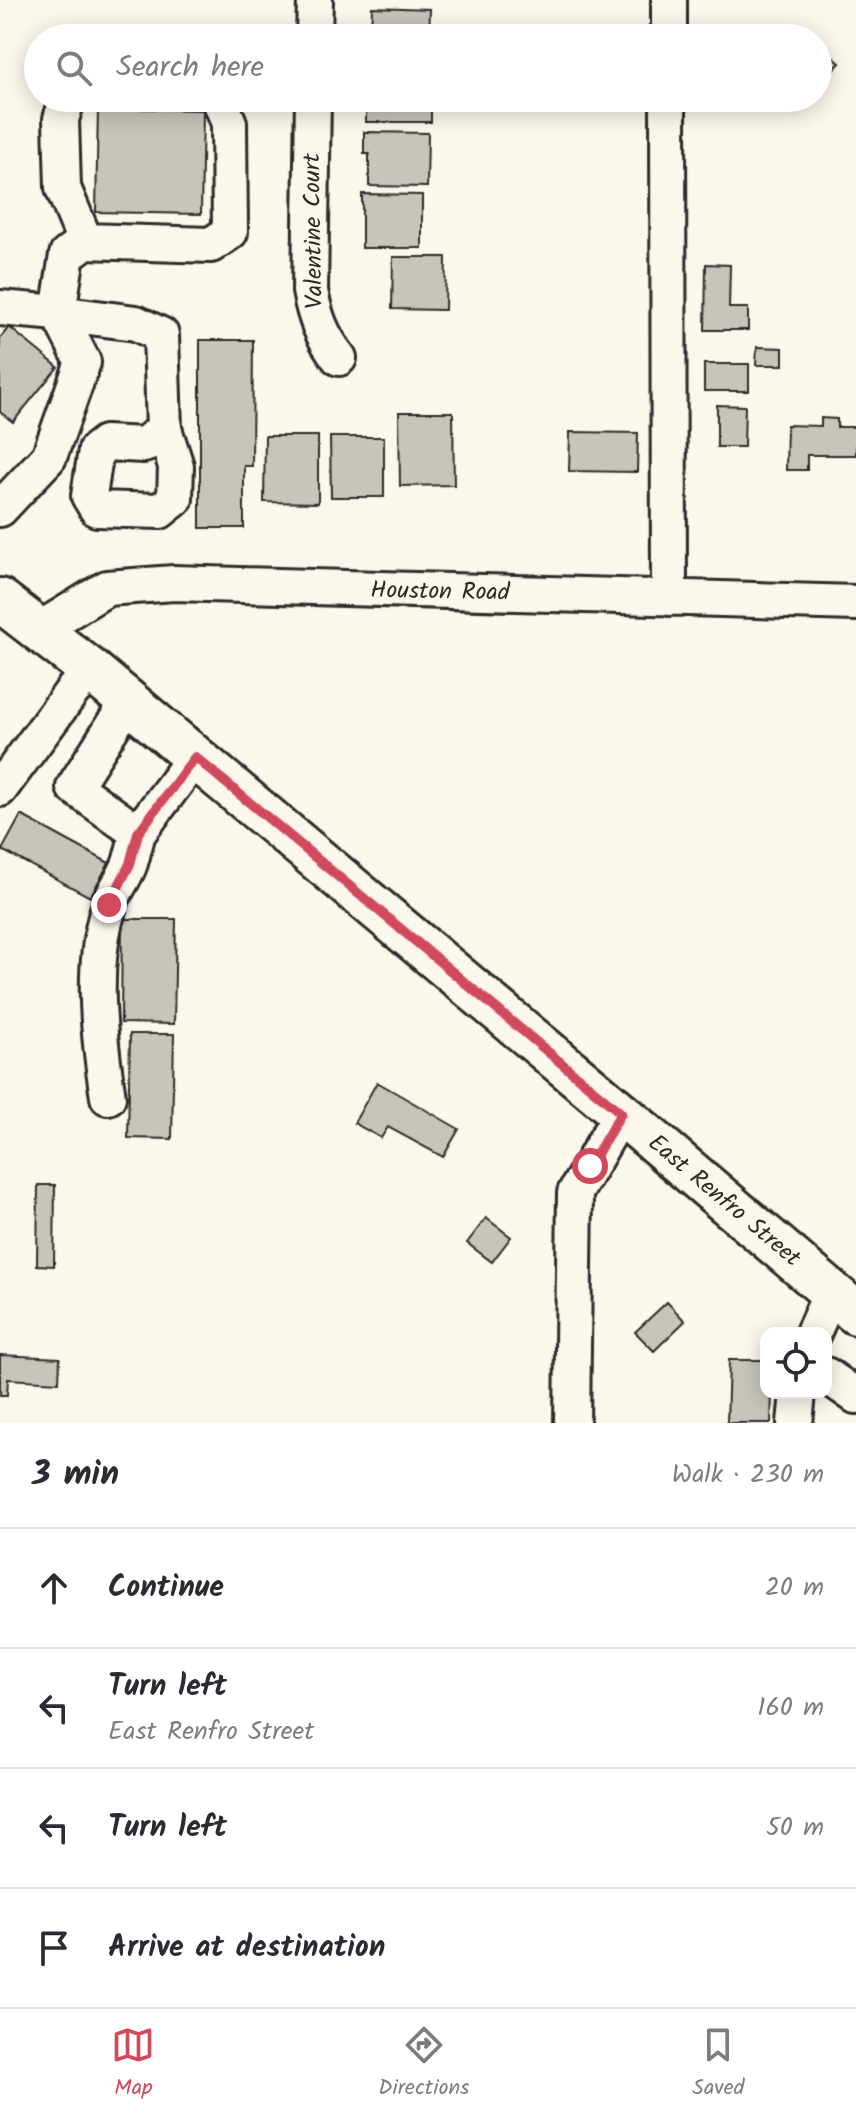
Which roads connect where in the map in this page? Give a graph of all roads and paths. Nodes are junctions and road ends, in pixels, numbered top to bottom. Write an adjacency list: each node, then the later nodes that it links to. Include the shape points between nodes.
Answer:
1 (315, 0): 3 (street)
2 (669, 0): 4 (street)
3 (314, 24)
4 (669, 24)
5 (63, 112): 9 (street, via 63,188)
6 (225, 112): 9 (street, via 230,232 211,245)
7 (313, 112): 12 (street, Valentine Court, via 310,291 314,317)
8 (668, 112): 15 (street)
9 (85, 241): 11 (street, via 67,255)
10 (0, 308): 11 (street)
11 (58, 313): 13 (street, via 136,323 161,335); 14 (street, via 83,362 49,457)
12 (339, 358)
13 (164, 429)
14 (0, 509)
15 (669, 598): 17 (street, Houston Road); 18 (street, Houston Road, via 174,583 107,588)
16 (0, 600): 18 (main road, East Renfro Street)
17 (856, 603)
18 (37, 631): 19 (main road, East Renfro Street)
19 (92, 671): 20 (main road, East Renfro Street); 22 (street)
20 (128, 702): 21 (main road, East Renfro Street); 23 (street, via 74,787)
21 (195, 757): 23 (street); 25 (main road, East Renfro Street)
22 (0, 789)
23 (138, 833): 24 (street, via 103,932 98,1005)
24 (108, 1097)
25 (621, 1113): 26 (main road, East Renfro Street); 31 (street, via 575,1193)
26 (844, 1303): 27 (street)
27 (819, 1327)
28 (832, 1379): 29 (street)
29 (856, 1396)
30 (797, 1399): 32 (street)
31 (572, 1423)
32 (795, 1423)

